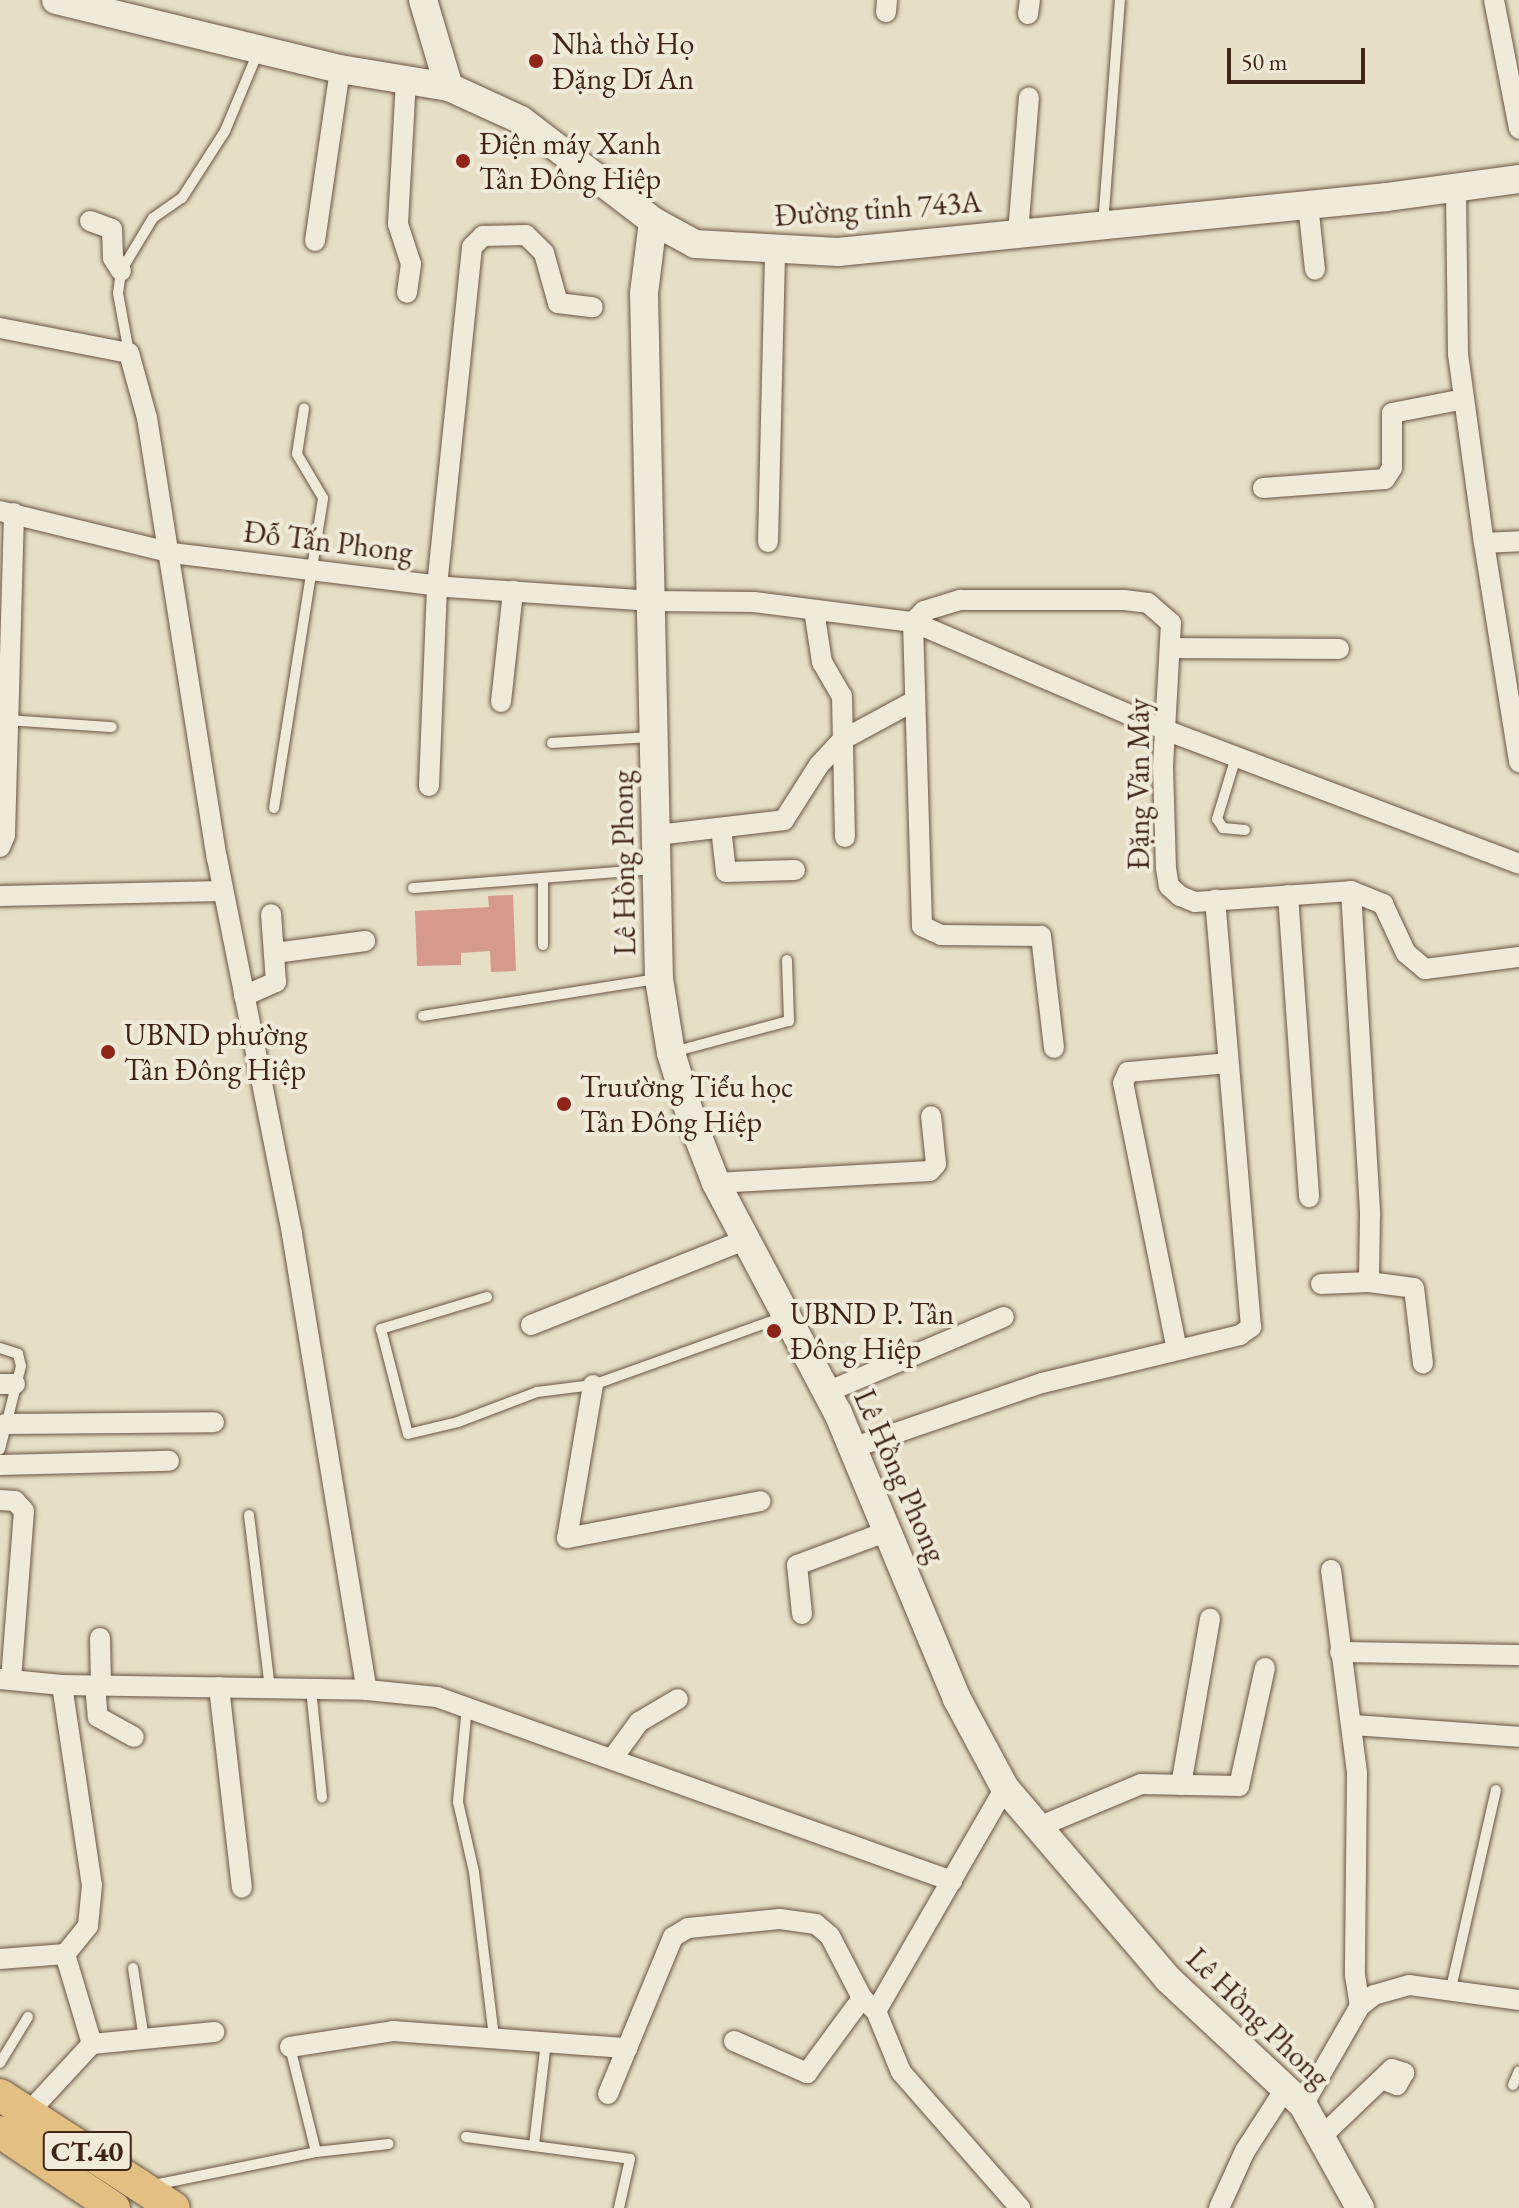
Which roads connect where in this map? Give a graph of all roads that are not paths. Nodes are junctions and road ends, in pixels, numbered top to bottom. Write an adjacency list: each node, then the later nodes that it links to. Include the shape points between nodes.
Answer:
1 (56, 0): 5 (main road, Đường tỉnh 743A)
2 (423, 0): 8 (main road)
3 (1120, 0): 16 (lane)
4 (1494, 0): 10 (street)
5 (259, 50): 6 (main road, Đường tỉnh 743A); 21 (lane, via 225,131 182,198 145,229)
6 (340, 69): 7 (main road, Đường tỉnh 743A); 18 (street)
7 (406, 80): 8 (main road, Đường tỉnh 743A); 22 (street, via 398,224 411,264)
8 (449, 87): 15 (main road, Đường tỉnh 743A, via 521,120)
9 (1029, 97): 17 (street)
10 (1519, 129)
11 (1519, 179): 12 (main road, Đường tỉnh 743A)
12 (1456, 190): 13 (main road, Đường tỉnh 743A); 26 (street, via 1458,354)
13 (1308, 204): 16 (main road, Đường tỉnh 743A); 20 (street)
14 (90, 221): 21 (street, via 112,229 113,258)
15 (653, 221): 19 (main road, Đường tỉnh 743A, via 695,244); 37 (main road, Lê Hồng Phong, via 644,293)
16 (1103, 227): 17 (main road, Đường tỉnh 743A)
17 (1018, 233): 19 (main road, Đường tỉnh 743A, via 838,252)
18 (315, 241)
19 (775, 252): 31 (street)
20 (1315, 270)
21 (121, 271): 25 (lane, via 118,293)
22 (407, 293)
23 (593, 307): 35 (street, via 558,303 544,253 526,235 483,236 472,247)
24 (0, 328): 25 (street)
25 (129, 353): 33 (street)
26 (1464, 399): 28 (street, via 1392,413 1392,468 1385,479); 32 (street)
27 (304, 409): 34 (lane, via 297,454 323,498)
28 (1263, 488)
29 (7, 512): 33 (street, Đỗ Tấn Phong); 45 (street)
30 (1519, 541): 32 (street)
31 (768, 542)
32 (1484, 543): 42 (street)
33 (172, 553): 34 (street, Đỗ Tấn Phong); 65 (street)
34 (315, 571): 35 (street, Đỗ Tấn Phong); 54 (lane)
35 (437, 586): 36 (street, Đỗ Tấn Phong); 53 (street)
36 (513, 591): 37 (street, Đỗ Tấn Phong); 44 (street)
37 (653, 601): 38 (street, via 754,602); 48 (main road, Lê Hồng Phong)
38 (814, 610): 39 (street); 49 (street, via 822,662 842,696)
39 (913, 622): 40 (street, Đặng Văn Mây, via 938,605 960,600 1148,603 1171,623); 43 (street); 47 (street)
40 (1172, 648): 41 (street); 47 (street, Đặng Văn Mây)
41 (1339, 649)
42 (1512, 670): 52 (street)
43 (914, 701): 49 (street); 79 (street, via 922,926 941,935 1041,936)
44 (501, 702)
45 (8, 720): 46 (lane); 59 (street, via 5,835)
46 (112, 727)
47 (1165, 730): 51 (street); 69 (street, Đặng Văn Mây, via 1169,886 1195,902)
48 (656, 737): 50 (lane); 57 (main road, Lê Hồng Phong)
49 (842, 740): 55 (street, via 805,784 792,815); 58 (street)
50 (552, 743)
51 (1236, 757): 56 (lane, via 1217,819 1223,828); 60 (street)
52 (1519, 762)
53 (429, 786)
54 (274, 808)
55 (721, 828): 57 (street); 62 (street, via 726,872)
56 (1245, 830)
57 (657, 835): 61 (main road, Lê Hồng Phong)
58 (845, 837)
59 (0, 847)
60 (1519, 864)
61 (658, 869): 63 (lane); 76 (main road, Lê Hồng Phong)
62 (795, 870)
63 (543, 879): 64 (lane); 72 (lane)
64 (413, 888)
65 (223, 891): 68 (street); 77 (street)
66 (1351, 891): 67 (street, Đặng Văn Mây); 74 (street, via 1383,904 1406,953 1425,969); 86 (street, via 1370,1215)
67 (1288, 895): 69 (street, Đặng Văn Mây); 84 (street)
68 (0, 896)
69 (1215, 900): 81 (street)
70 (271, 914): 73 (street)
71 (365, 941): 73 (street)
72 (543, 945)
73 (275, 953): 77 (street, via 273,986)
74 (1519, 957)
75 (787, 960): 80 (lane, via 789,1021)
76 (659, 979): 78 (lane); 80 (main road, Lê Hồng Phong)
77 (244, 996): 121 (street, via 292,1234)
78 (423, 1016)
79 (1054, 1048)
80 (671, 1053): 83 (main road, Lê Hồng Phong)
81 (1228, 1063): 93 (street, via 1251,1327); 93 (street, via 1128,1072 1123,1083)
82 (931, 1116): 83 (street, via 936,1164 930,1171)
83 (716, 1183): 85 (main road, Lê Hồng Phong)
84 (1309, 1197)
85 (747, 1239): 89 (main road, Lê Hồng Phong); 91 (street)
86 (1369, 1282): 87 (street); 94 (street, via 1414,1288)
87 (1321, 1284)
88 (487, 1297): 96 (lane, via 381,1329 408,1434 458,1422 537,1392)
89 (788, 1316): 96 (lane); 97 (main road, Lê Hồng Phong)
90 (1004, 1317): 97 (street)
91 (531, 1325)
92 (0, 1348): 95 (lane, via 18,1354 21,1366)
93 (1177, 1350): 100 (street, via 1042,1383)
94 (1423, 1363)
95 (7, 1384): 99 (lane)
96 (593, 1385): 105 (street, via 567,1538)
97 (827, 1392): 100 (main road, Lê Hồng Phong)
98 (214, 1422): 99 (street)
99 (5, 1424): 101 (lane)
100 (852, 1448): 107 (main road, Lê Hồng Phong)
101 (0, 1449)
102 (169, 1461): 103 (street)
103 (0, 1465)
104 (0, 1500): 115 (street, via 15,1501 24,1511)
105 (761, 1501)
106 (249, 1515): 119 (lane)
107 (888, 1531): 109 (street, via 797,1565); 129 (main road, Lê Hồng Phong, via 957,1699)
108 (1331, 1570): 112 (street)
109 (802, 1614)
110 (1210, 1619): 128 (street)
111 (100, 1638): 117 (street)
112 (1340, 1652): 113 (street); 124 (street)
113 (1519, 1655)
114 (1265, 1668): 128 (street, via 1239,1786)
115 (6, 1679): 116 (street)
116 (62, 1685): 117 (street); 135 (street, via 92,1885 88,1926)
117 (98, 1685): 118 (street); 125 (street, via 98,1717)
118 (219, 1687): 119 (street); 134 (street)
119 (270, 1688): 120 (street)
120 (311, 1689): 121 (street); 131 (lane)
121 (367, 1690): 123 (street, via 437,1697)
122 (678, 1699): 127 (street, via 639,1722)
123 (467, 1706): 127 (street); 144 (lane, via 458,1802 474,1872)
124 (1353, 1725): 126 (street); 141 (street, via 1355,1975)
125 (134, 1737)
126 (1519, 1737)
127 (612, 1759): 133 (street)
128 (1181, 1785): 132 (street, via 1141,1784)
129 (1005, 1788): 132 (main road, Lê Hồng Phong); 133 (street)
130 (1496, 1790): 138 (lane)
131 (322, 1797)
132 (1036, 1828): 157 (main road, Lê Hồng Phong, via 1168,1979)
133 (952, 1881): 140 (street)
134 (242, 1888)
135 (65, 1954): 136 (street); 148 (street)
136 (0, 1959)
137 (133, 1968): 145 (lane)
138 (1451, 1988): 139 (street); 141 (street, via 1391,1988)
139 (1519, 2000)
140 (869, 2005): 147 (street, via 807,2073); 150 (street, via 830,1936 816,1924 780,1919 704,1924 673,1937); 169 (street, via 901,2072)
141 (1360, 2006): 157 (street)
142 (28, 2017): 151 (lane)
143 (214, 2032): 145 (street)
144 (494, 2037): 146 (street); 149 (street, via 393,2031)
145 (145, 2041): 148 (street)
146 (546, 2041): 150 (street); 163 (lane)
147 (734, 2041)
148 (92, 2044): 158 (street)
149 (290, 2047): 164 (lane)
150 (627, 2048): 155 (street)
151 (0, 2063)
152 (1519, 2071): 154 (lane)
153 (1384, 2080): 160 (street)
154 (1513, 2085)
155 (608, 2094)
156 (0, 2095): 158 (main road, CT.40)
157 (1294, 2097): 160 (main road, Lê Hồng Phong); 170 (street, via 1245,2151)
158 (28, 2113): 165 (main road, CT.40)
159 (0, 2132): 166 (main road, CT.40)
160 (1323, 2135): 171 (main road, Lê Hồng Phong)
161 (466, 2137): 163 (lane)
162 (389, 2144): 164 (lane)
163 (534, 2145): 168 (lane, via 630,2159)
164 (316, 2152): 165 (lane)
165 (144, 2188): 167 (main road, CT.40)
166 (114, 2208)
167 (174, 2208)
168 (619, 2208)
169 (1020, 2208)
170 (1219, 2208)
171 (1360, 2208)

